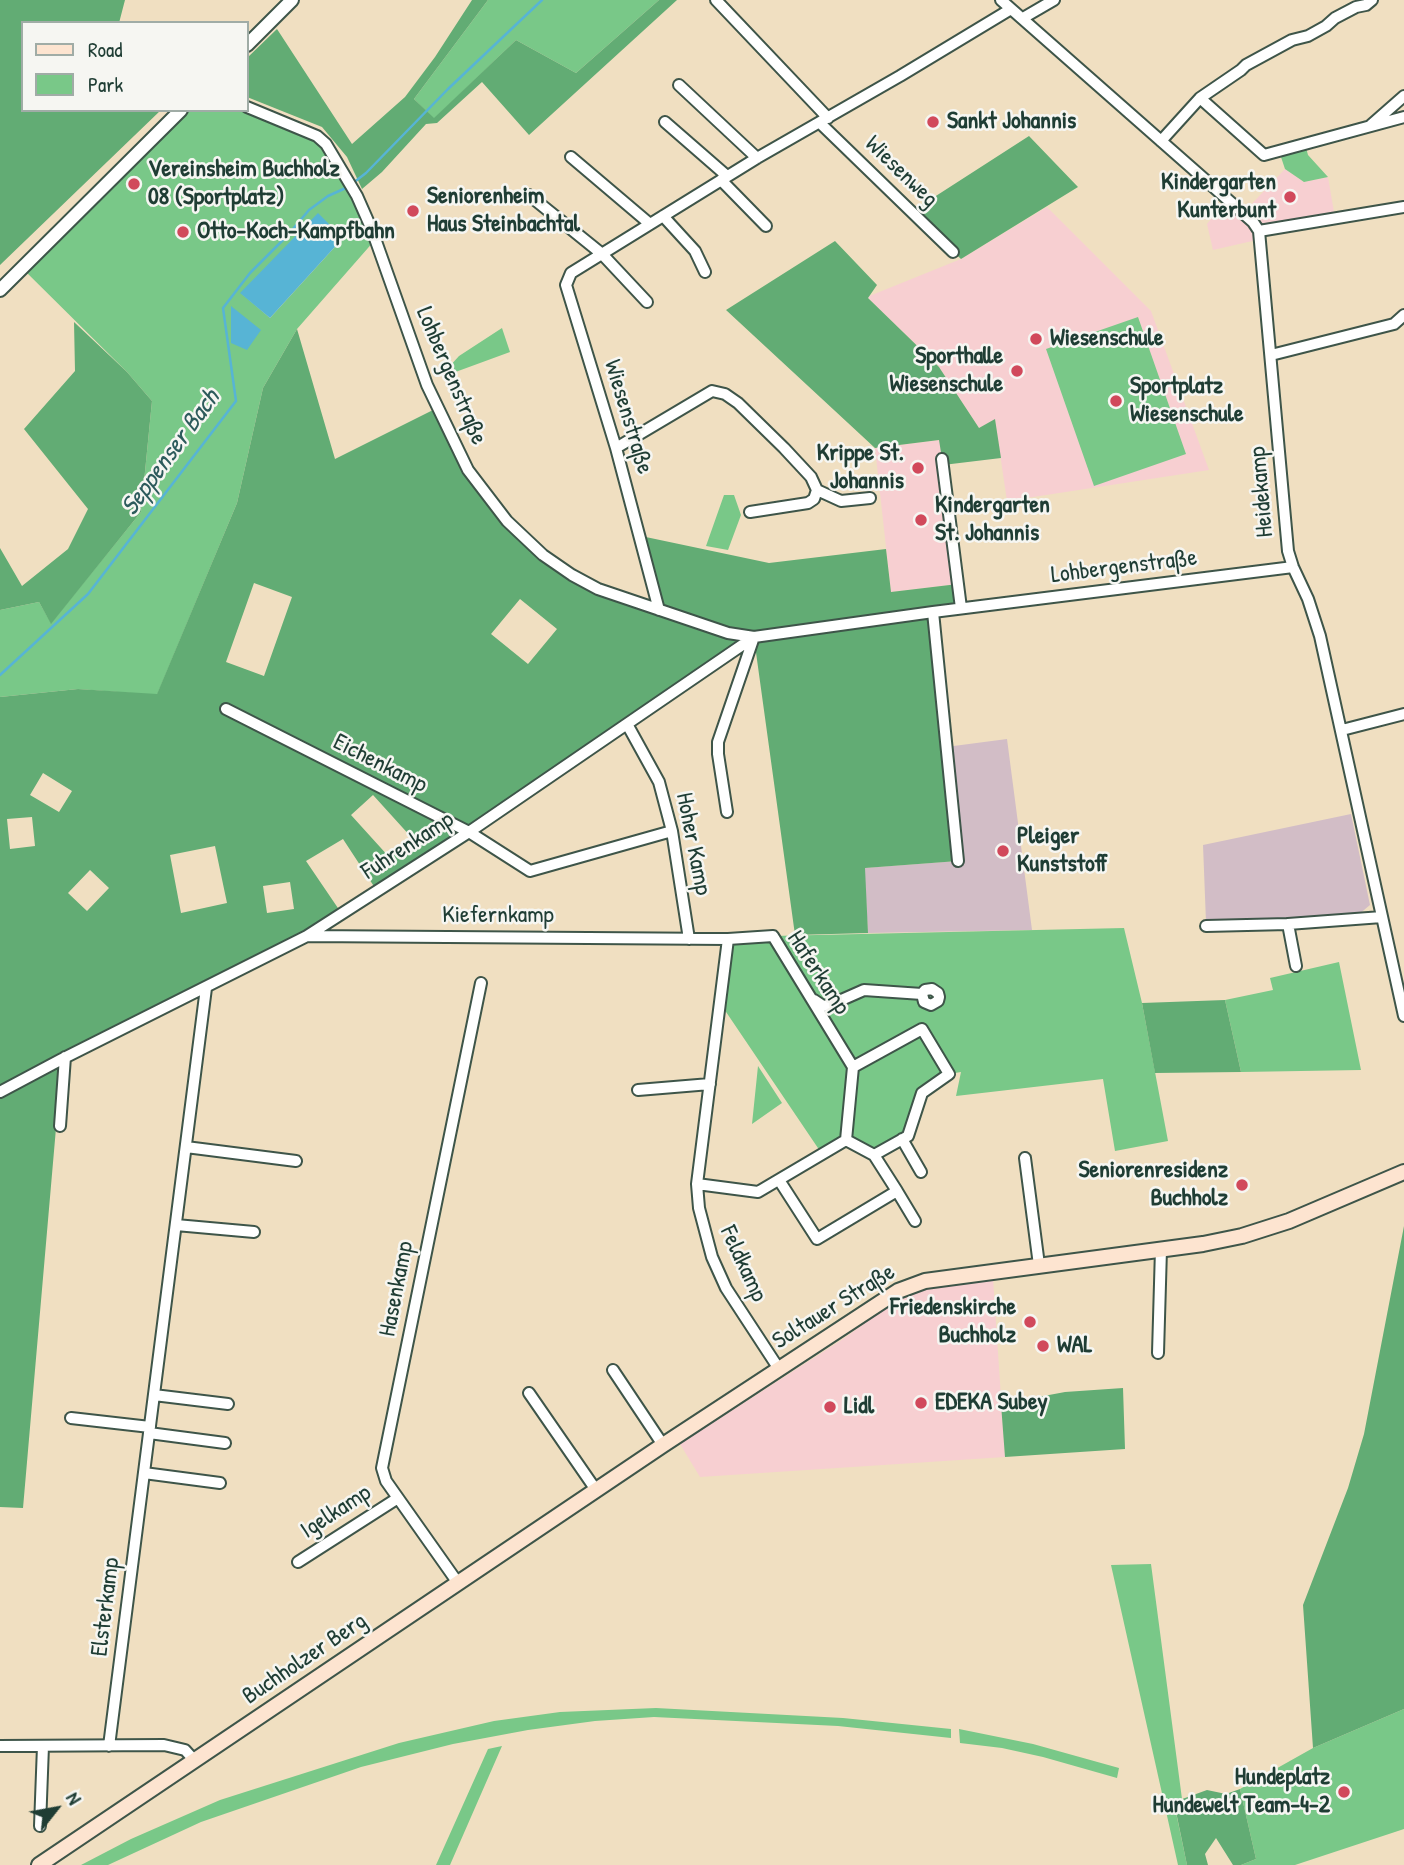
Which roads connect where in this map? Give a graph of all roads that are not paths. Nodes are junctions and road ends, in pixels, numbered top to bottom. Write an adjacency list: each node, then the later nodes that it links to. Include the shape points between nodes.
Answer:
1 (292, 0): 8 (street)
2 (716, 0): 15 (street, Wiesenweg)
3 (1001, 0): 6 (street)
4 (1054, 0): 7 (street)
5 (1372, 0): 11 (street, via 1246,65)
6 (1011, 9): 7 (street); 15 (street, Wiesenstraße)
7 (1023, 18): 18 (street)
8 (248, 44)
9 (679, 85): 20 (street)
10 (1404, 96): 17 (street)
11 (1200, 98): 17 (street, via 1264,155); 18 (street)
12 (248, 107): 42 (street, Lohbergenstraße, via 317,136 345,174 372,230 427,385 468,470 507,521 572,575)
13 (179, 112): 31 (street)
14 (1404, 117): 17 (street)
15 (824, 120): 20 (street, Wiesenstraße); 28 (street, Wiesenweg)
16 (665, 122): 21 (street)
17 (1369, 127)
18 (1161, 141): 27 (street)
19 (571, 157): 25 (street)
20 (757, 158): 21 (street, Wiesenstraße)
21 (724, 178): 24 (street, Wiesenstraße); 26 (street)
22 (529, 195): 29 (street)
23 (1404, 207): 27 (street)
24 (663, 216): 25 (street, Wiesenstraße); 30 (street, via 695,251)
25 (650, 224): 29 (street, Wiesenstraße)
26 (766, 226)
27 (1259, 231): 34 (street, Heidekamp)
28 (953, 251)
29 (602, 254): 32 (street); 35 (street, Wiesenstraße, via 571,273 566,285)
30 (705, 272)
31 (0, 289)
32 (647, 302)
33 (1404, 315): 34 (street, via 1394,324)
34 (1271, 355): 40 (street, Heidekamp)
35 (616, 447): 37 (street, via 712,391 738,403 811,477); 42 (street, Wiesenstraße)
36 (942, 459): 41 (street)
37 (817, 490): 38 (street, via 841,501); 39 (street, via 808,503)
38 (870, 498)
39 (750, 512)
40 (1293, 568): 41 (street, Lohbergenstraße); 48 (street, Heidekamp, via 1315,618)
41 (961, 608): 43 (street, Lohbergenstraße)
42 (659, 610): 44 (street, Lohbergenstraße)
43 (933, 612): 44 (street, Lohbergenstraße); 52 (street)
44 (754, 637): 47 (street, Fuhrenkamp); 49 (street, via 718,742)
45 (226, 709): 51 (street, Eichenkamp)
46 (1404, 714): 48 (street)
47 (627, 724): 50 (street, Hoher Kamp, via 659,782); 51 (street, Fuhrenkamp)
48 (1342, 730): 53 (street, Heidekamp)
49 (727, 812)
50 (672, 831): 51 (street, Eichenkamp, via 530,871); 57 (street, Hoher Kamp)
51 (469, 832): 56 (street, Fuhrenkamp)
52 (958, 861)
53 (1382, 917): 54 (street); 60 (street, Heidekamp)
54 (1288, 925): 55 (street); 59 (street)
55 (1206, 926)
56 (307, 936): 57 (street, Kiefernkamp); 62 (street, Fuhrenkamp)
57 (689, 939): 58 (street)
58 (728, 939): 64 (street, Haferkamp, via 773,936); 68 (street, Feldkamp)
59 (1296, 966)
60 (1399, 971): 65 (street, Heidekamp)
61 (481, 984): 102 (street, Hasenkamp, via 382,1468)
62 (206, 988): 66 (street, Fuhrenkamp); 74 (street, Elsterkamp)
63 (922, 994): 64 (street, via 864,990 824,1006)
64 (811, 998): 67 (street, Haferkamp)
65 (1404, 1016)
66 (65, 1058): 70 (street, Fuhrenkamp); 71 (street)
67 (853, 1067): 72 (street, via 922,1029 949,1074 922,1093 908,1136); 73 (street)
68 (710, 1084): 69 (street); 81 (street, Feldkamp)
69 (638, 1090)
70 (0, 1092)
71 (60, 1126)
72 (902, 1139): 75 (street); 78 (street)
73 (846, 1140): 75 (street); 80 (street)
74 (186, 1147): 77 (street); 84 (street, Elsterkamp)
75 (874, 1154): 82 (street)
76 (1025, 1158): 87 (street)
77 (296, 1161)
78 (921, 1172)
79 (1404, 1172): 86 (main road, Soltauer Straße, via 1242,1236)
80 (779, 1180): 81 (street, via 758,1192); 82 (street, via 817,1240)
81 (697, 1184): 89 (street, Feldkamp, via 703,1231 712,1257 726,1288)
82 (897, 1191): 83 (street)
83 (915, 1221)
84 (176, 1225): 85 (street); 92 (street, Elsterkamp)
85 (254, 1232)
86 (1161, 1249): 87 (main road, Soltauer Straße); 88 (street)
87 (1039, 1265): 89 (main road, Soltauer Straße, via 913,1284)
88 (1158, 1353)
89 (779, 1369): 96 (main road, Soltauer Straße)
90 (612, 1370): 98 (street)
91 (529, 1393): 101 (street)
92 (154, 1395): 93 (street); 95 (street, Elsterkamp)
93 (228, 1404)
94 (71, 1418): 95 (street)
95 (150, 1430): 97 (street); 99 (street, Elsterkamp)
96 (676, 1437): 98 (main road, Buchholzer Berg)
97 (225, 1443)
98 (663, 1446): 101 (main road, Buchholzer Berg)
99 (144, 1473): 100 (street); 107 (street, Elsterkamp)
100 (220, 1483)
101 (596, 1490): 104 (main road, Buchholzer Berg)
102 (398, 1498): 103 (street, Igelkamp); 104 (street, Hasenkamp)
103 (298, 1562)
104 (458, 1583): 108 (main road, Buchholzer Berg)
105 (0, 1746): 106 (street)
106 (43, 1746): 107 (street); 109 (street)
107 (109, 1746): 108 (street, via 164,1745 185,1749)
108 (195, 1760): 110 (main road, Buchholzer Berg)
109 (40, 1826)
110 (40, 1865)

